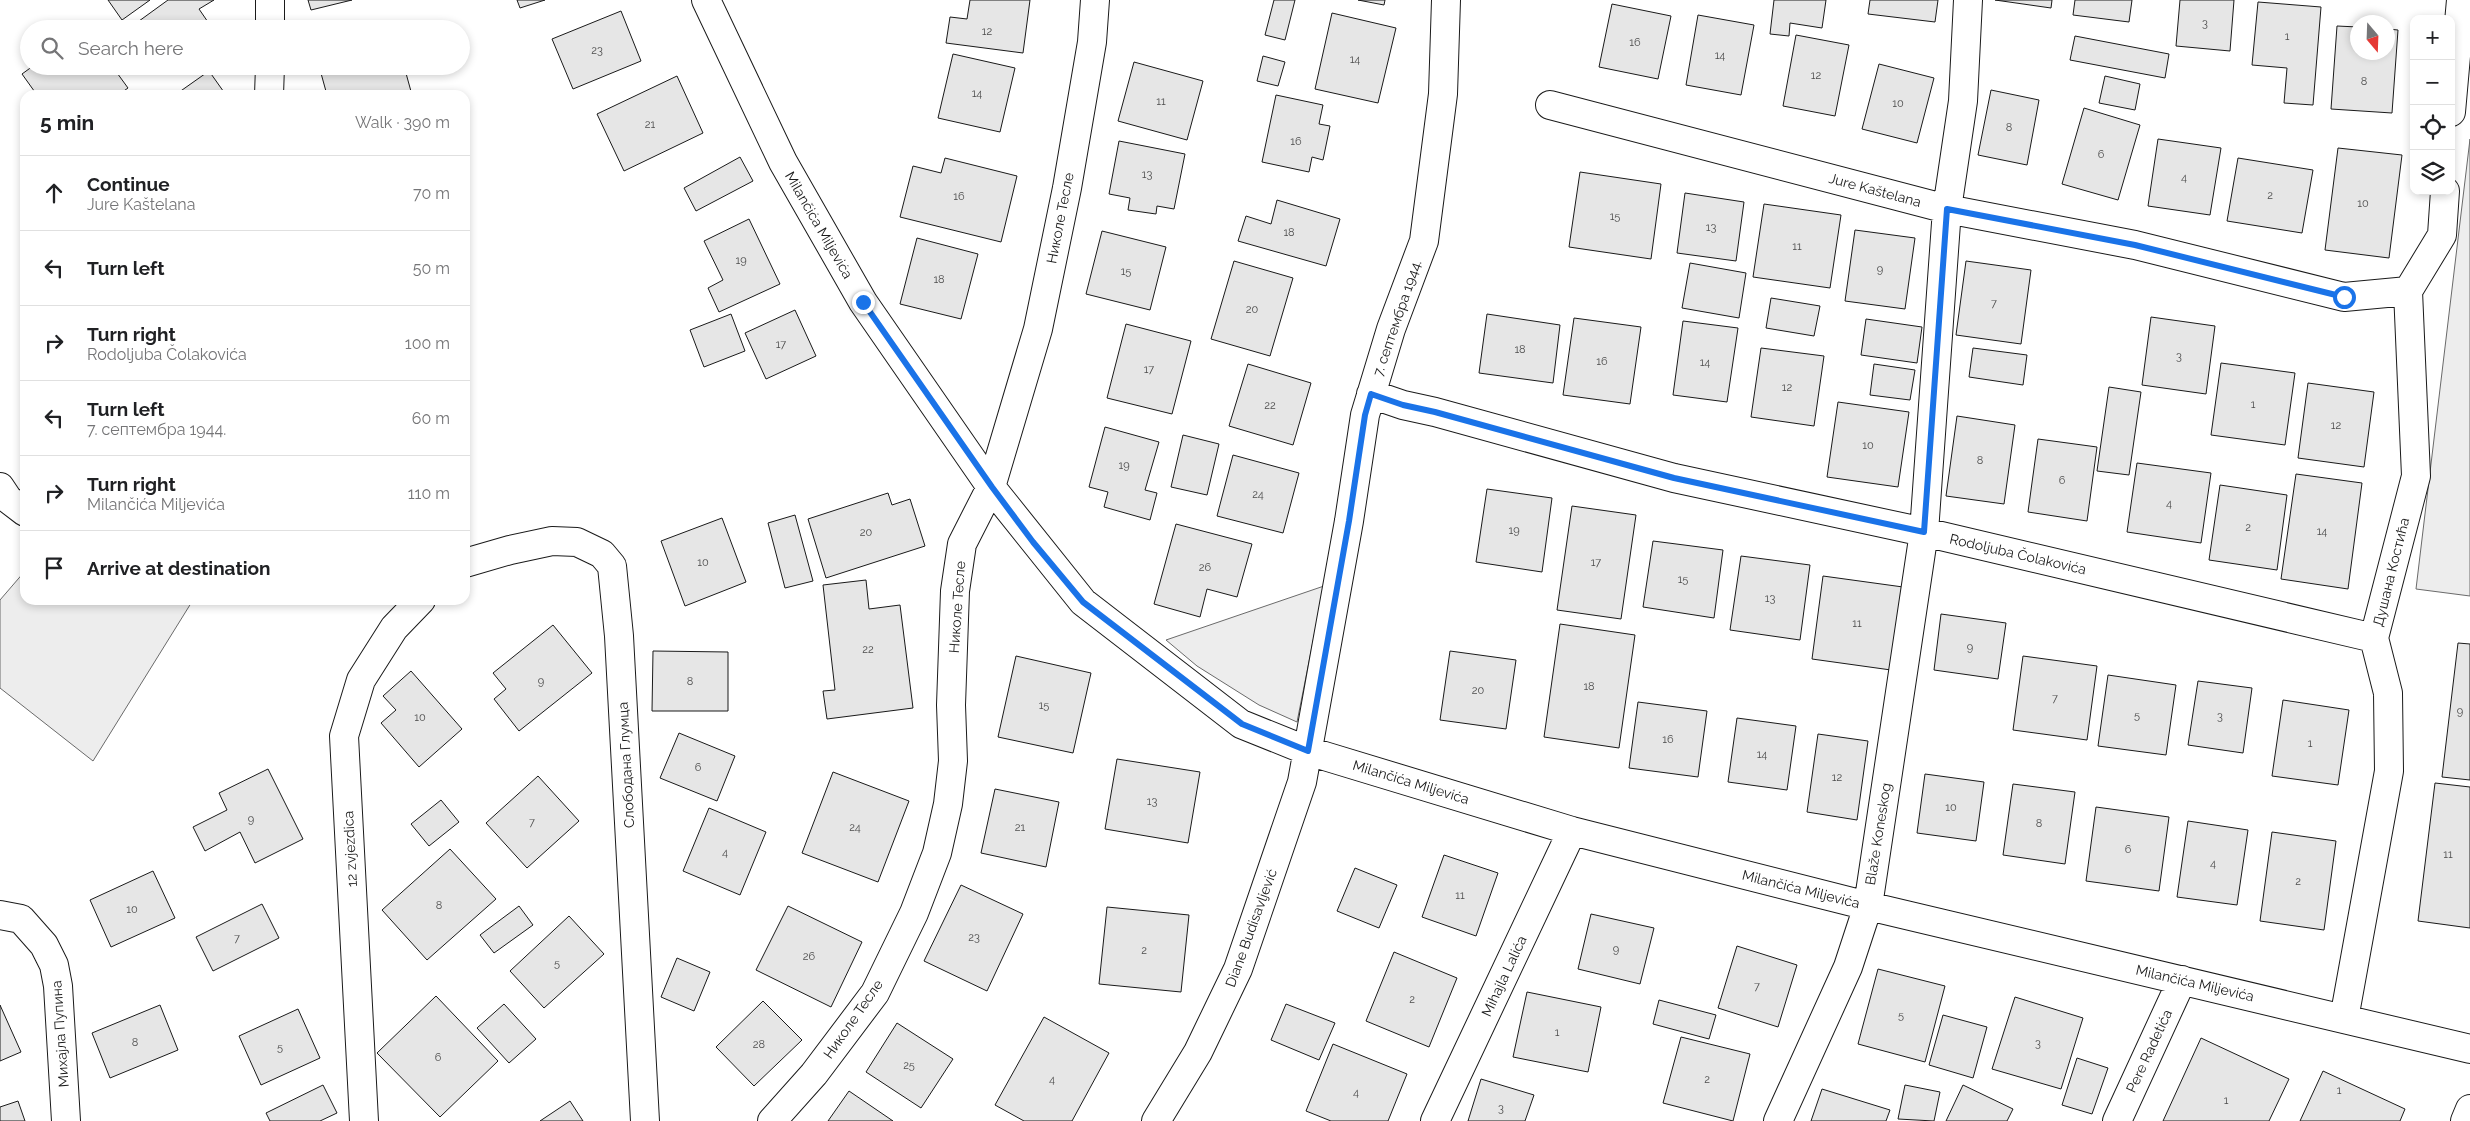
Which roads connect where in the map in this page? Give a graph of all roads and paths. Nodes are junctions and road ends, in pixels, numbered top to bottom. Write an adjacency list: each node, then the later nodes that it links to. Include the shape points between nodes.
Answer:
1 (270, 0): 7 (street)
2 (706, 0): 17 (street, Milančića Miljevića, via 783,162 863,302)
3 (1095, 0): 17 (street, Николе Тесле, via 1092,42 1050,272 1035,338)
4 (1446, 0): 15 (street, 7. септембра 1944., via 1443,94 1424,241)
5 (1968, 0): 13 (street, Blaže Koneskog, via 1963,101)
6 (2461, 0): 11 (street)
7 (270, 20)
8 (270, 75): 9 (street)
9 (269, 90)
10 (1550, 104): 13 (street, Jure Kaštelana)
11 (2452, 105)
12 (2445, 195): 14 (street, via 2442,235)
13 (1947, 209): 14 (street, Jure Kaštelana, via 2135,245 2344,297); 19 (street, Blaže Koneskog)
14 (2408, 292): 22 (street, Душана Костића, via 2416,476)
15 (1371, 394): 19 (street, Rodoljuba Čolakovića, via 1674,478); 23 (street, 7. септембра 1944.)
16 (0, 487): 18 (street)
17 (992, 487): 23 (street, Milančića Miljevića, via 1083,602 1242,724); 34 (street, Николе Тесле, via 962,544 955,591 951,705 953,761 937,853 914,913 875,993 814,1074)
18 (20, 508)
19 (1924, 532): 22 (street, Rodoljuba Čolakovića); 25 (street, Blaže Koneskog)
20 (470, 561): 33 (street, Слободана Глумца, via 552,541 577,542 602,554 612,566)
21 (416, 605): 32 (street, 12 zvjezdica, via 394,628 361,680 344,736)
22 (2374, 638): 28 (street, Душана Костића, via 2388,693 2389,771)
23 (1308, 751): 24 (street, Milančića Miljevića); 35 (street, Diane Budisavljević, via 1302,782 1238,969 1198,1052)
24 (1572, 832): 25 (street, Milančića Miljevića); 36 (street, Mihajla Lalića)
25 (1868, 906): 27 (street, Milančića Miljevića); 37 (street, Blaže Koneskog, via 1848,968)
26 (0, 915): 31 (street, Михајла Пупина, via 21,919 44,945 54,965)
27 (2182, 980): 28 (street, Milančića Miljevića); 38 (street, Pere Radetića)
28 (2344, 1019): 29 (street, Milančića Miljevića)
29 (2470, 1049)
30 (2470, 1109): 39 (street)
31 (66, 1121)
32 (364, 1121)
33 (645, 1121)
34 (772, 1121)
35 (1156, 1121)
36 (1435, 1121)
37 (1778, 1121)
38 (2117, 1121)
39 (2464, 1121)

